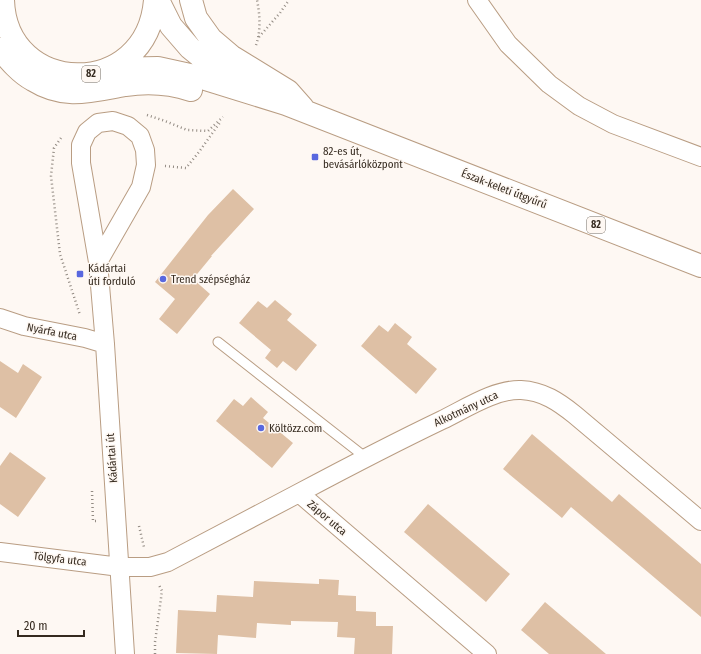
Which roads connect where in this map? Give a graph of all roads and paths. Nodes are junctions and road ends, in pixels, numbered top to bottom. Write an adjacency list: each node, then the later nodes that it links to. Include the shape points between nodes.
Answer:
1 (3, 0): 8 (main road, 82)
2 (155, 0): 10 (main road, 82, via 154,13 139,46 126,59)
3 (158, 0): 11 (main road, 82, via 171,26 190,48 206,61)
4 (191, 0): 11 (main road, via 196,18 210,39 230,56 288,90)
5 (257, 0): 6 (path, via 259,37)
6 (289, 0)
7 (477, 0): 13 (street, via 508,44 555,89 579,106 613,124)
8 (4, 19): 10 (main road, 82, via 14,40 26,54 56,72 80,75)
9 (0, 49): 11 (main road, via 17,69 33,81 57,90 89,92 125,85 165,85 186,88 271,115)
10 (110, 68): 11 (main road, 82, via 165,69 199,77)
11 (306, 112): 16 (main road, Észak-keleti útgyűrű / 82)
12 (145, 114): 14 (path, via 187,130 208,131 223,117 186,168)
13 (701, 157)
14 (146, 165): 15 (street, Kádártai út, via 140,187); 15 (street, Kádártai út, via 145,150 140,136 128,126 113,121 98,123 87,132 81,145 81,163)
15 (98, 262): 19 (street, Kádártai út)
16 (701, 266)
17 (0, 318): 19 (street, Nyárfa utca)
18 (218, 342): 20 (lane)
19 (105, 344): 24 (street, Kádártai út)
20 (365, 457): 21 (street, Alkotmány utca); 22 (street, Alkotmány utca, via 500,393 520,390 538,392 576,414)
21 (299, 493): 24 (street, Zápor utca, via 168,562 150,567); 26 (street, Zápor utca)
22 (701, 521)
23 (0, 552): 24 (street, Tölgyfa utca)
24 (120, 567): 25 (street, Kádártai út)
25 (125, 654)
26 (487, 654)

